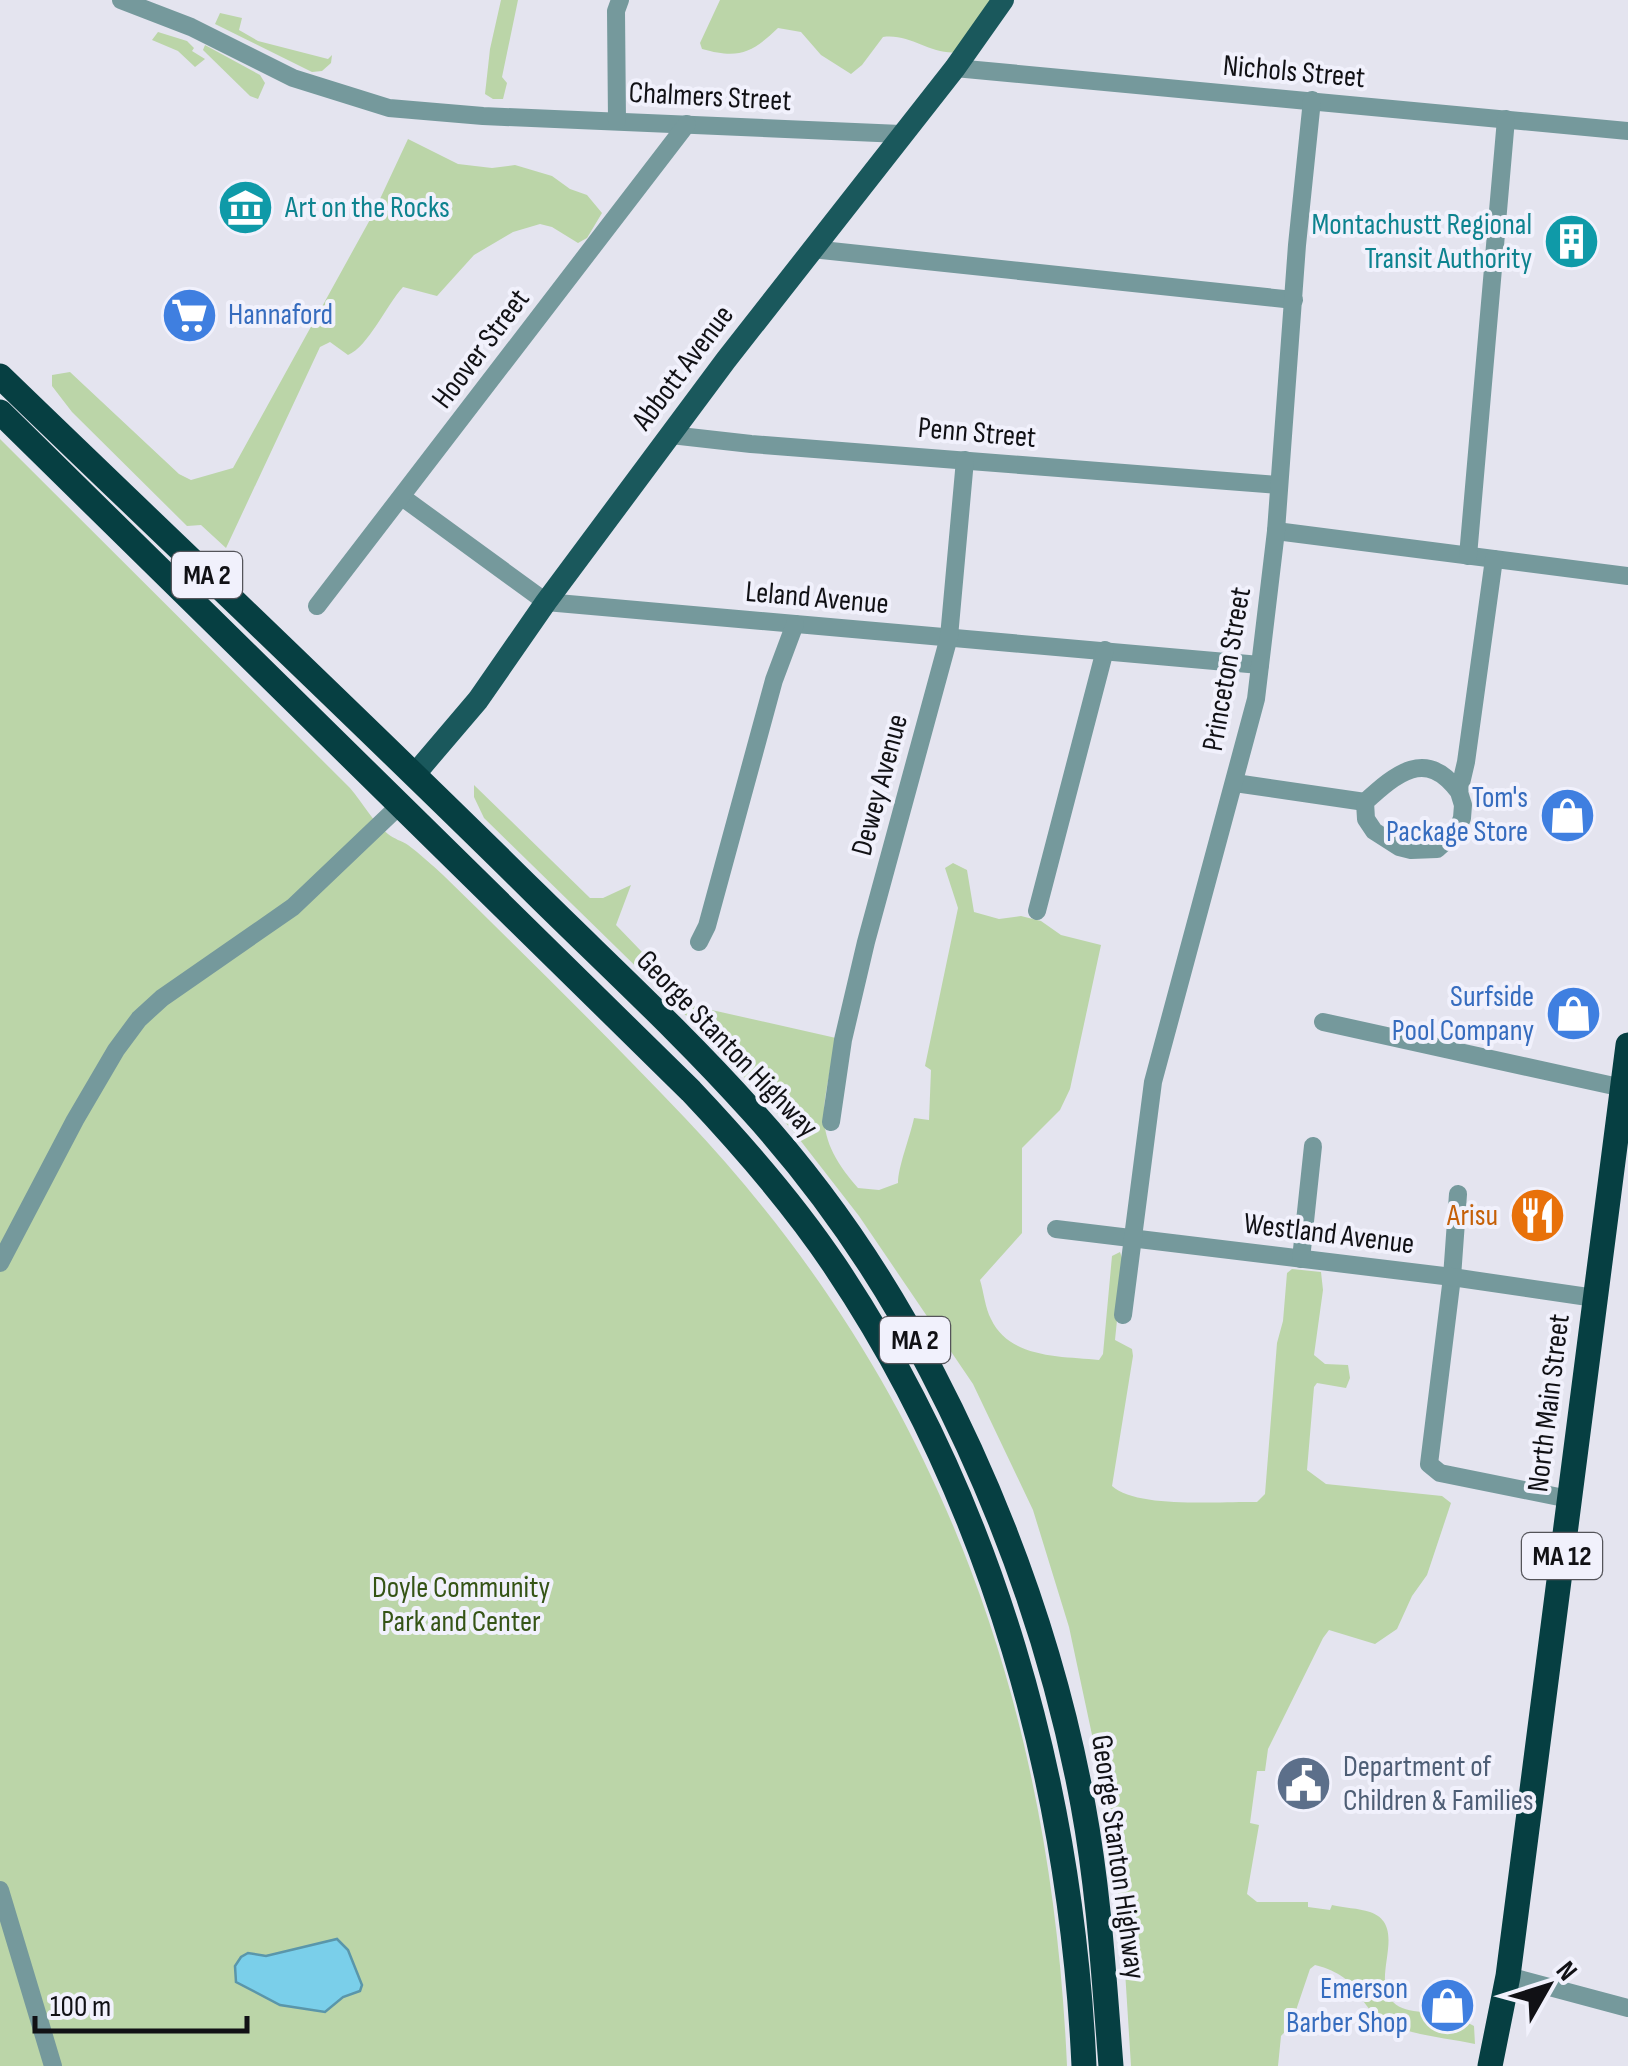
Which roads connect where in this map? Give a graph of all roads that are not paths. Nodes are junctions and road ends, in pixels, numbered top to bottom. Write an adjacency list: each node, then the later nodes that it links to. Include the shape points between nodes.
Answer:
1 (121, 0): 4 (street, Chalmers Street)
2 (620, 0): 8 (street)
3 (1003, 0): 5 (main road, Abbott Avenue)
4 (143, 3): 8 (street, Chalmers Street, via 293,78 359,101 427,112)
5 (955, 68): 6 (street, Nichols Street); 11 (main road, Abbott Avenue)
6 (1312, 100): 7 (street, Nichols Street); 13 (street, Princeton Street)
7 (1506, 119): 10 (street, Nichols Street); 21 (street)
8 (617, 120): 9 (street, Chalmers Street)
9 (687, 124): 11 (street, Chalmers Street); 19 (street, Hoover Street)
10 (1628, 131)
11 (901, 134): 12 (main road, Abbott Avenue)
12 (812, 248): 13 (street); 16 (main road, Abbott Avenue)
13 (1294, 300): 18 (street, Princeton Street)
14 (0, 376): 30 (highway, George Stanton Highway / MA 2)
15 (0, 412): 34 (highway, George Stanton Highway / MA 2)
16 (671, 435): 17 (street, Penn Street); 24 (main road, Abbott Avenue)
17 (966, 460): 18 (street, Penn Street); 27 (street, Dewey Avenue)
18 (1278, 485): 20 (street, Princeton Street)
19 (402, 497): 24 (street); 25 (street, Hoover Street)
20 (1276, 531): 21 (street); 29 (street, Princeton Street)
21 (1468, 556): 22 (street)
22 (1494, 559): 23 (street); 32 (street)
23 (1628, 576)
24 (546, 602): 26 (street, Leland Avenue); 30 (main road, Abbott Avenue, via 478,700)
25 (318, 606)
26 (795, 624): 27 (street, Leland Avenue); 36 (street)
27 (948, 637): 28 (street, Leland Avenue); 40 (street, Dewey Avenue, via 866,942)
28 (1105, 650): 29 (street, Leland Avenue); 35 (street)
29 (1260, 665): 31 (street, Princeton Street)
30 (415, 774): 56 (highway, George Stanton Highway / MA 2, via 752,1110 853,1238 931,1370 1016,1558 1066,1719 1100,1927)
31 (1235, 783): 33 (street); 44 (street, Princeton Street, via 1159,1054)
32 (1459, 792): 33 (street, via 1440,772 1414,768); 33 (street, via 1457,831 1424,852 1399,847 1374,831)
33 (1365, 802)
34 (400, 806): 46 (street, via 293,908 138,1019); 55 (highway, George Stanton Highway / MA 2, via 730,1133 833,1263 888,1353 981,1552 1035,1722 1072,1911)
35 (1036, 910)
36 (698, 942)
37 (1323, 1022): 39 (street)
38 (1628, 1045): 39 (highway, North Main Street / MA 12)
39 (1623, 1088): 48 (highway, North Main Street / MA 12)
40 (831, 1122)
41 (1313, 1146): 45 (street)
42 (1458, 1194): 47 (street)
43 (1056, 1229): 44 (street, Westland Avenue)
44 (1133, 1237): 45 (street, Westland Avenue); 49 (street, Princeton Street)
45 (1302, 1259): 47 (street, Westland Avenue)
46 (0, 1263)
47 (1452, 1277): 48 (street, Westland Avenue); 50 (street, via 1430,1467)
48 (1595, 1298): 50 (highway, North Main Street / MA 12)
49 (1123, 1314)
50 (1570, 1498): 52 (highway, North Main Street / MA 12)
51 (0, 1890): 54 (street)
52 (1508, 1976): 53 (street); 57 (highway, North Main Street / MA 12)
53 (1628, 2008)
54 (54, 2066)
55 (1084, 2066)
56 (1110, 2066)
57 (1490, 2066)

